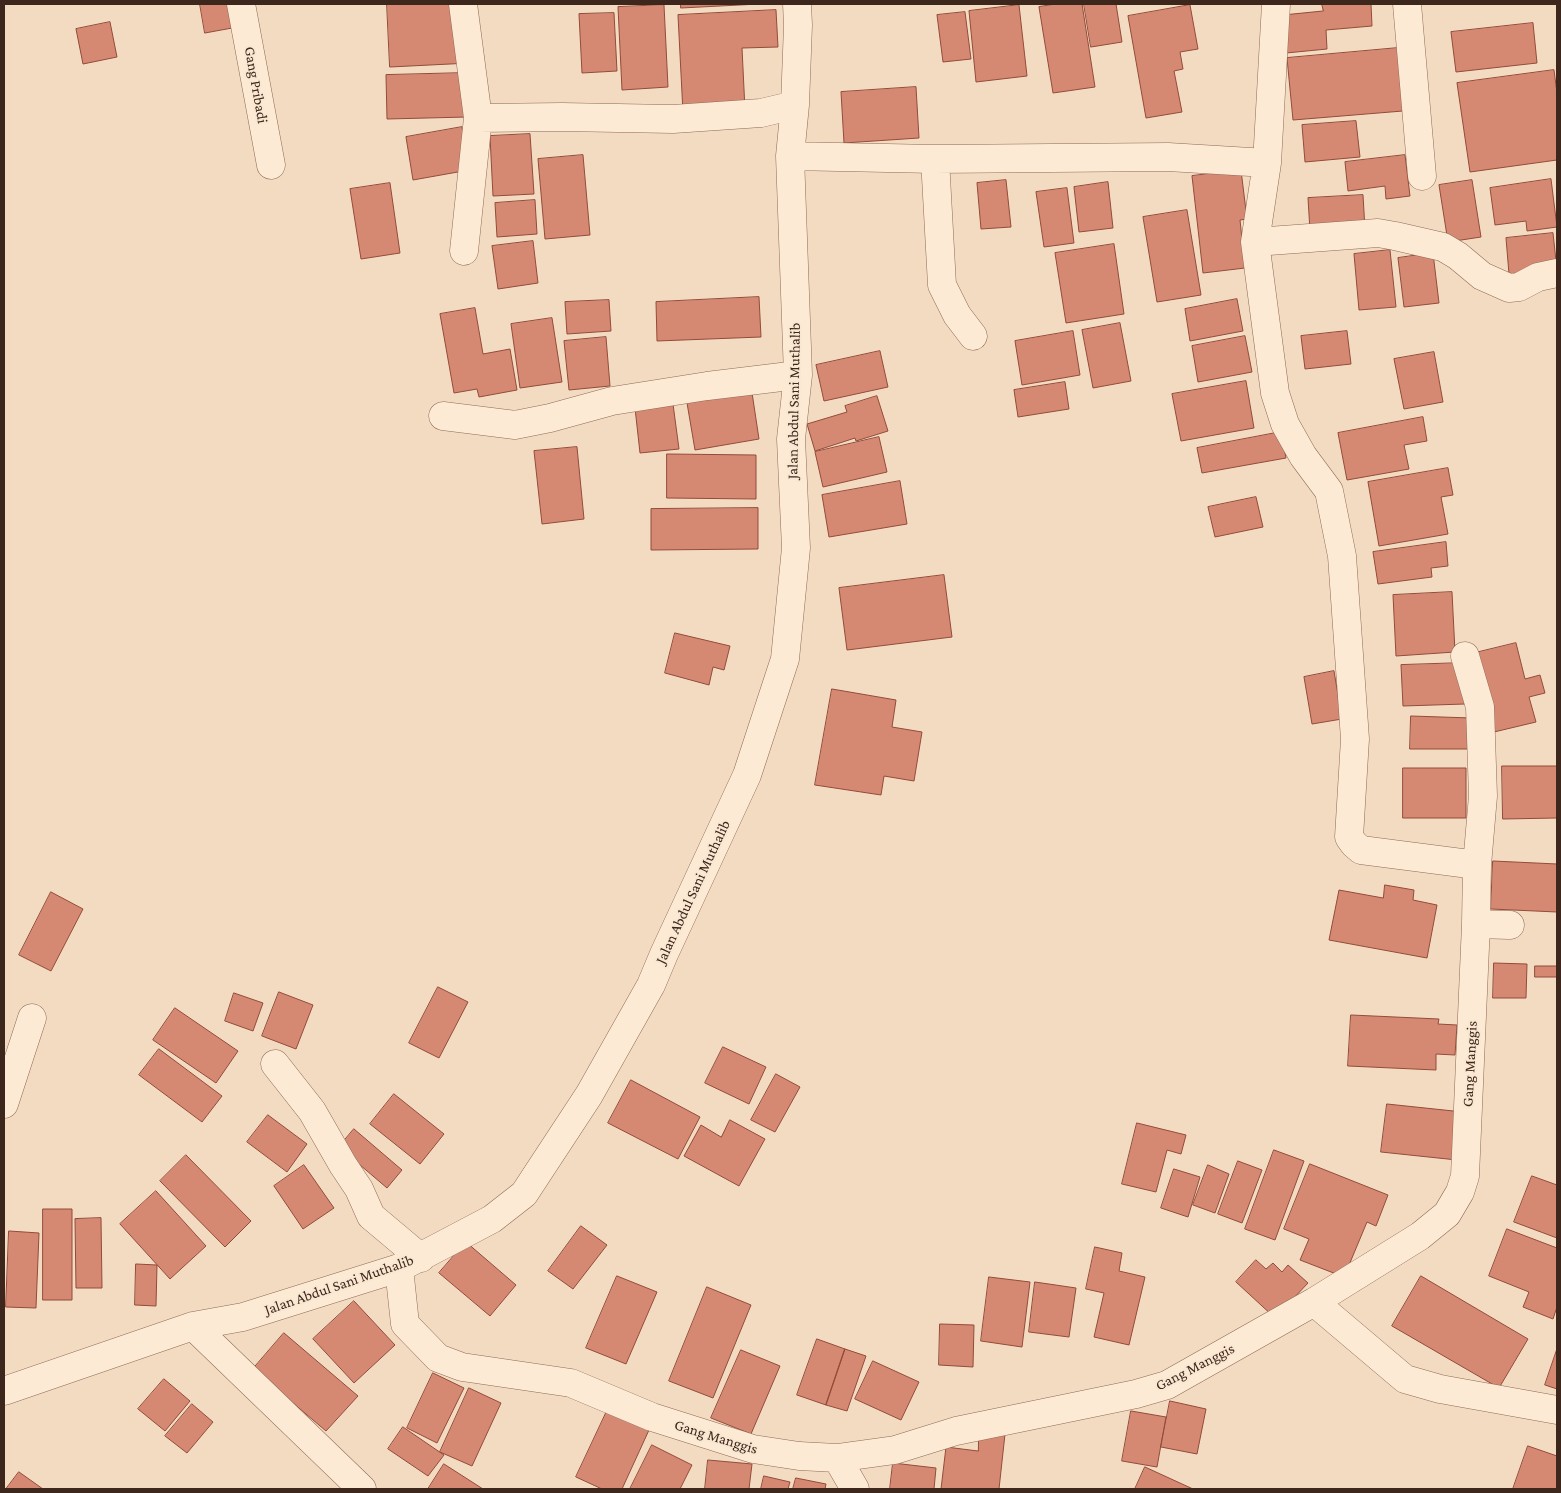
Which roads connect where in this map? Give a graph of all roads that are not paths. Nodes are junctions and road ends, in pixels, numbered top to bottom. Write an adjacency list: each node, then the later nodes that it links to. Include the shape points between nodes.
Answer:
1 (241, 4): 11 (street, Gang Pribadi)
2 (463, 4): 7 (street)
3 (796, 4): 6 (street, Jalan Abdul Sani Muthalib)
4 (1276, 4): 10 (street)
5 (1407, 4): 12 (street)
6 (795, 105): 7 (street, via 760,113 673,119); 8 (street, Jalan Abdul Sani Muthalib)
7 (478, 118): 14 (street)
8 (790, 156): 9 (street); 17 (street, Jalan Abdul Sani Muthalib)
9 (935, 158): 10 (street, via 1168,156); 16 (street, via 942,286 957,315)
10 (1267, 163): 13 (street)
11 (270, 165)
12 (1422, 176)
13 (1255, 242): 15 (street, via 1378,233 1443,247 1482,276 1509,288); 20 (street, via 1275,393 1285,424 1303,456 1329,491 1342,556 1355,739 1349,837 1361,850)
14 (464, 251)
15 (1557, 273)
16 (973, 336)
17 (798, 376): 18 (street, via 612,401 515,425); 26 (street, Jalan Abdul Sani Muthalib, via 791,439 796,548 785,659 747,775 651,985 589,1095 524,1194 492,1220)
18 (443, 416)
19 (1465, 656): 20 (street, Gang Manggis, via 1480,707 1483,796)
20 (1477, 865): 21 (street, Gang Manggis)
21 (1476, 924): 22 (street); 27 (street, Gang Manggis, via 1465,1176 1460,1192 1447,1214 1420,1236)
22 (1510, 925)
23 (32, 1018): 25 (street)
24 (275, 1064): 26 (street, via 312,1111 371,1216)
25 (4, 1104)
26 (410, 1263): 28 (street, Jalan Abdul Sani Muthalib, via 243,1318); 31 (street, Gang Manggis, via 405,1324 438,1358 462,1367 571,1383 652,1417 753,1449)
27 (1314, 1302): 30 (street, via 1405,1379 1440,1390); 31 (street, Gang Manggis, via 1167,1385 1152,1390 956,1431 895,1450)
28 (193, 1326): 29 (street, Jalan Abdul Sani Muthalib); 32 (street)
29 (4, 1391)
30 (1557, 1410)
31 (837, 1458): 33 (street)
32 (362, 1489)
33 (855, 1489)

